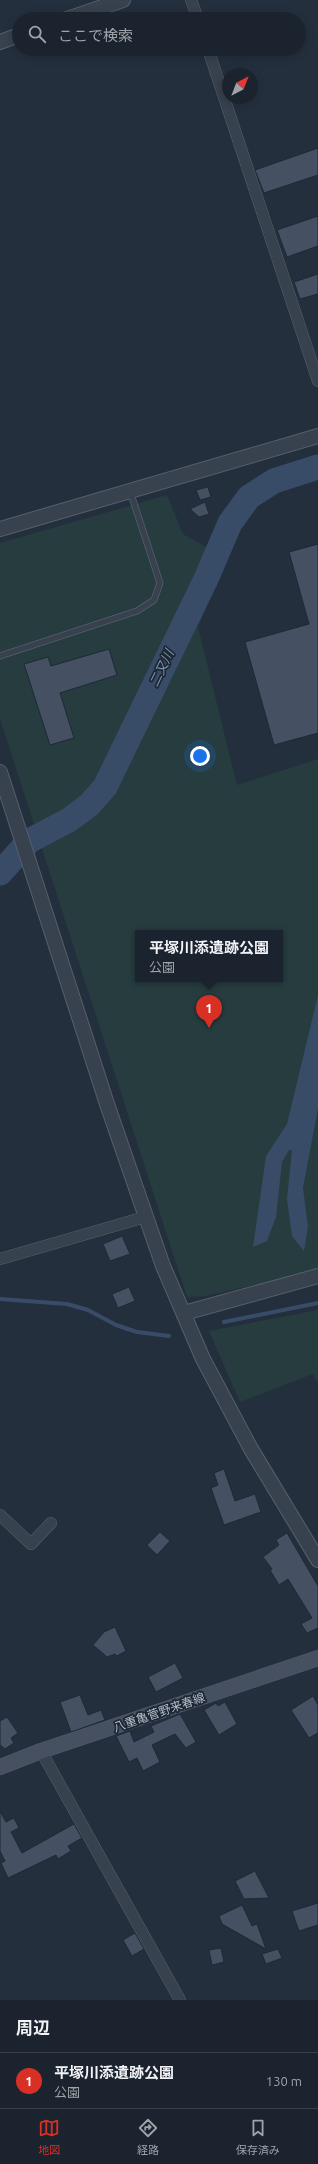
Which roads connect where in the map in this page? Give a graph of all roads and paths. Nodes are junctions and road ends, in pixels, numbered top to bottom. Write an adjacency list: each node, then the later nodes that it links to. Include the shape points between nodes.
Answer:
1 (123, 0): 3 (street)
2 (191, 0): 4 (street)
3 (88, 12)
4 (195, 12)
5 (12, 38): 6 (street)
6 (0, 42)
7 (210, 56): 8 (street)
8 (318, 381)
9 (318, 436): 10 (street)
10 (130, 491): 11 (street); 12 (lane, via 160,583 154,600 136,612)
11 (0, 529)
12 (0, 656)
13 (0, 772): 14 (street)
14 (146, 1217): 15 (street); 17 (street, via 163,1266)
15 (0, 1259)
16 (318, 1276): 17 (street)
17 (184, 1313): 20 (street, via 203,1359 251,1449)
18 (0, 1515): 19 (street, via 31,1544)
19 (51, 1523)
20 (318, 1560)
21 (318, 1658): 22 (main road, 八重亀菅野来春線)
22 (41, 1751): 23 (main road, 八重亀菅野来春線); 24 (street)
23 (0, 1767)
24 (180, 2000)

